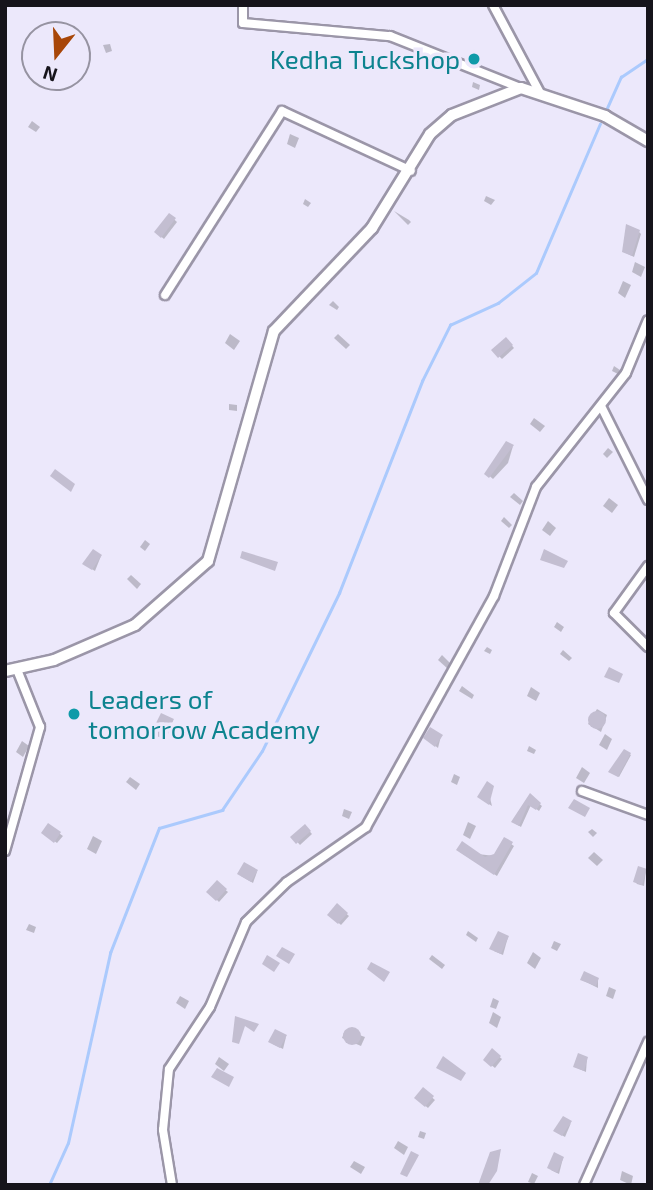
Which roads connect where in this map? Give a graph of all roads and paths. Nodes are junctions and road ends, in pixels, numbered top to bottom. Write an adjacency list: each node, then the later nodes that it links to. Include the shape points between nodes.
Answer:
1 (243, 5): 3 (street, via 243,23 390,36)
2 (493, 5): 4 (street)
3 (521, 88): 4 (street); 6 (street, via 452,115 430,134)
4 (540, 93): 5 (street, via 605,116)
5 (648, 141)
6 (411, 171): 7 (street, via 282,111); 14 (street, via 372,228 274,331 208,561 135,625)
7 (165, 295)
8 (648, 320): 9 (street, via 634,358)
9 (601, 406): 10 (street); 19 (street, via 536,487 498,588 366,827 287,882 246,922 210,1007 169,1069 163,1130)
10 (648, 500)
11 (648, 566): 12 (street, via 614,613)
12 (648, 647)
13 (5, 671): 14 (street)
14 (18, 672): 17 (street, via 40,727)
15 (582, 792): 16 (street)
16 (648, 815)
17 (5, 851)
18 (648, 1042): 20 (street)
19 (172, 1185)
20 (584, 1185)

